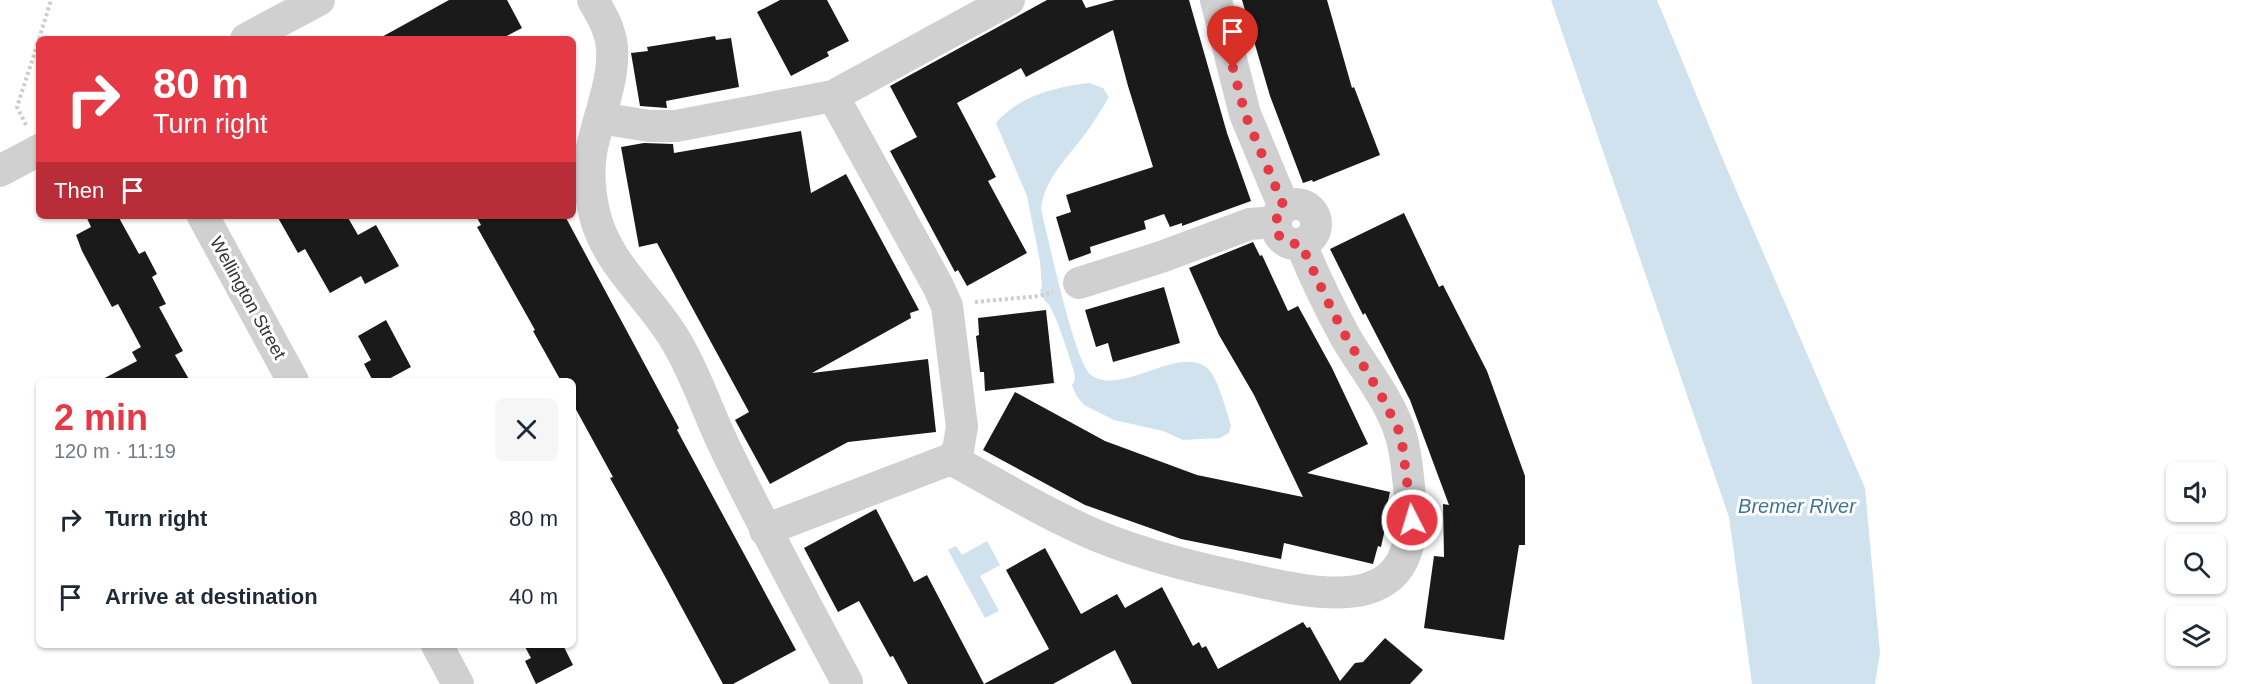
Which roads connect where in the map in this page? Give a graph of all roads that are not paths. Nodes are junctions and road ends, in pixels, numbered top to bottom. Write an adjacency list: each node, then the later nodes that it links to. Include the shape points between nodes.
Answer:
1 (319, 0): 5 (street)
2 (593, 0): 7 (street, via 610,34 612,49)
3 (1009, 0): 6 (street)
4 (1216, 0): 10 (street, via 1245,114)
5 (252, 36)
6 (833, 96): 7 (street, via 676,126 649,126); 14 (street, via 947,306 962,427)
7 (600, 117): 15 (street, via 590,175 595,217 602,237 615,262 648,299 677,341)
8 (33, 138): 9 (street)
9 (0, 171)
10 (1280, 214): 12 (street); 14 (street, via 1276,229 1290,244 1301,244 1346,337 1401,435 1411,503 1411,537 1401,565 1378,585 1352,592 1270,585 1157,557 1071,524)
11 (205, 219): 13 (street, Wellington Street)
12 (1079, 283)
13 (291, 378)
14 (951, 459): 15 (street)
15 (765, 530): 17 (street)
16 (439, 648): 18 (street)
17 (847, 682)
18 (458, 684)

